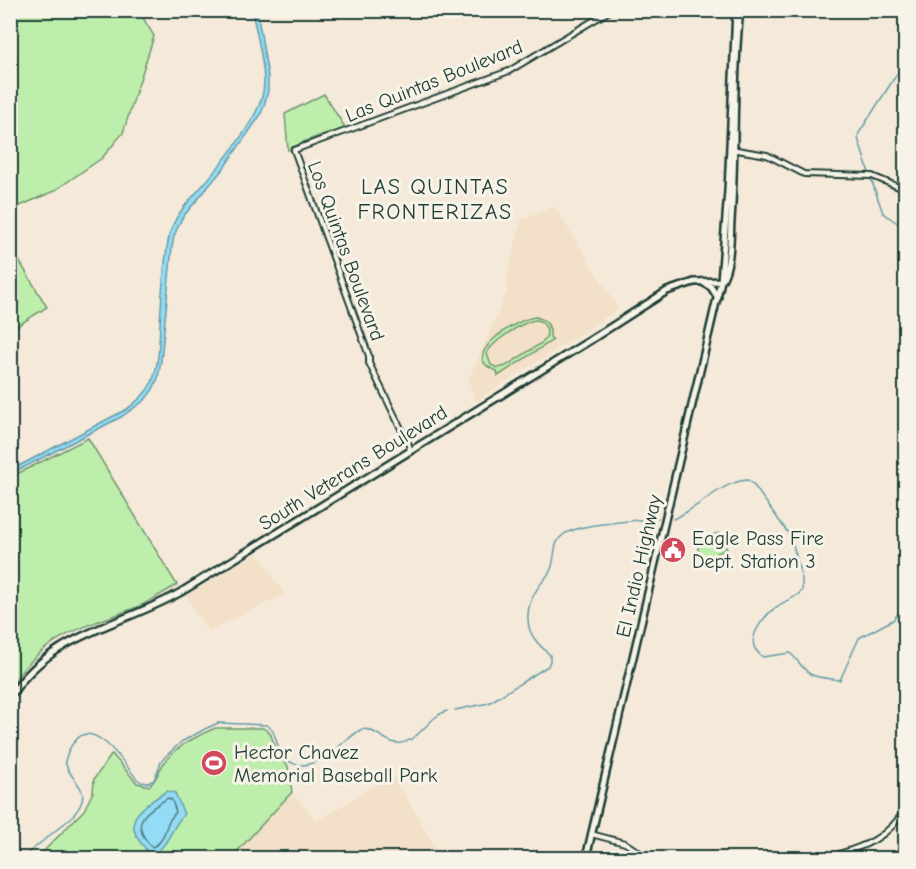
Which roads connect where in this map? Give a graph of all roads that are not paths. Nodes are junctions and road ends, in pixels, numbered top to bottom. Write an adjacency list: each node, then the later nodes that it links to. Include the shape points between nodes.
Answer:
1 (611, 10): 4 (street, Las Quintas Boulevard, via 509,71)
2 (738, 10): 3 (main road, El Indio Highway)
3 (732, 149): 5 (street, via 770,157 804,174 872,176); 7 (main road, El Indio Highway)
4 (294, 150): 9 (street, Los Quintas Boulevard, via 369,363)
5 (906, 190)
6 (700, 281): 7 (main road, South Veterans Boulevard); 8 (main road, via 711,287); 9 (main road, South Veterans Boulevard, via 667,291)
7 (721, 281): 8 (main road, El Indio Highway)
8 (718, 298): 12 (main road, El Indio Highway)
9 (410, 452): 10 (main road, South Veterans Boulevard, via 172,596 62,646 35,667)
10 (10, 697)
11 (906, 807): 15 (street, via 877,840)
12 (591, 834): 13 (main road, El Indio Highway); 14 (street, via 625,843)
13 (586, 858)
14 (648, 858)
15 (826, 858)

